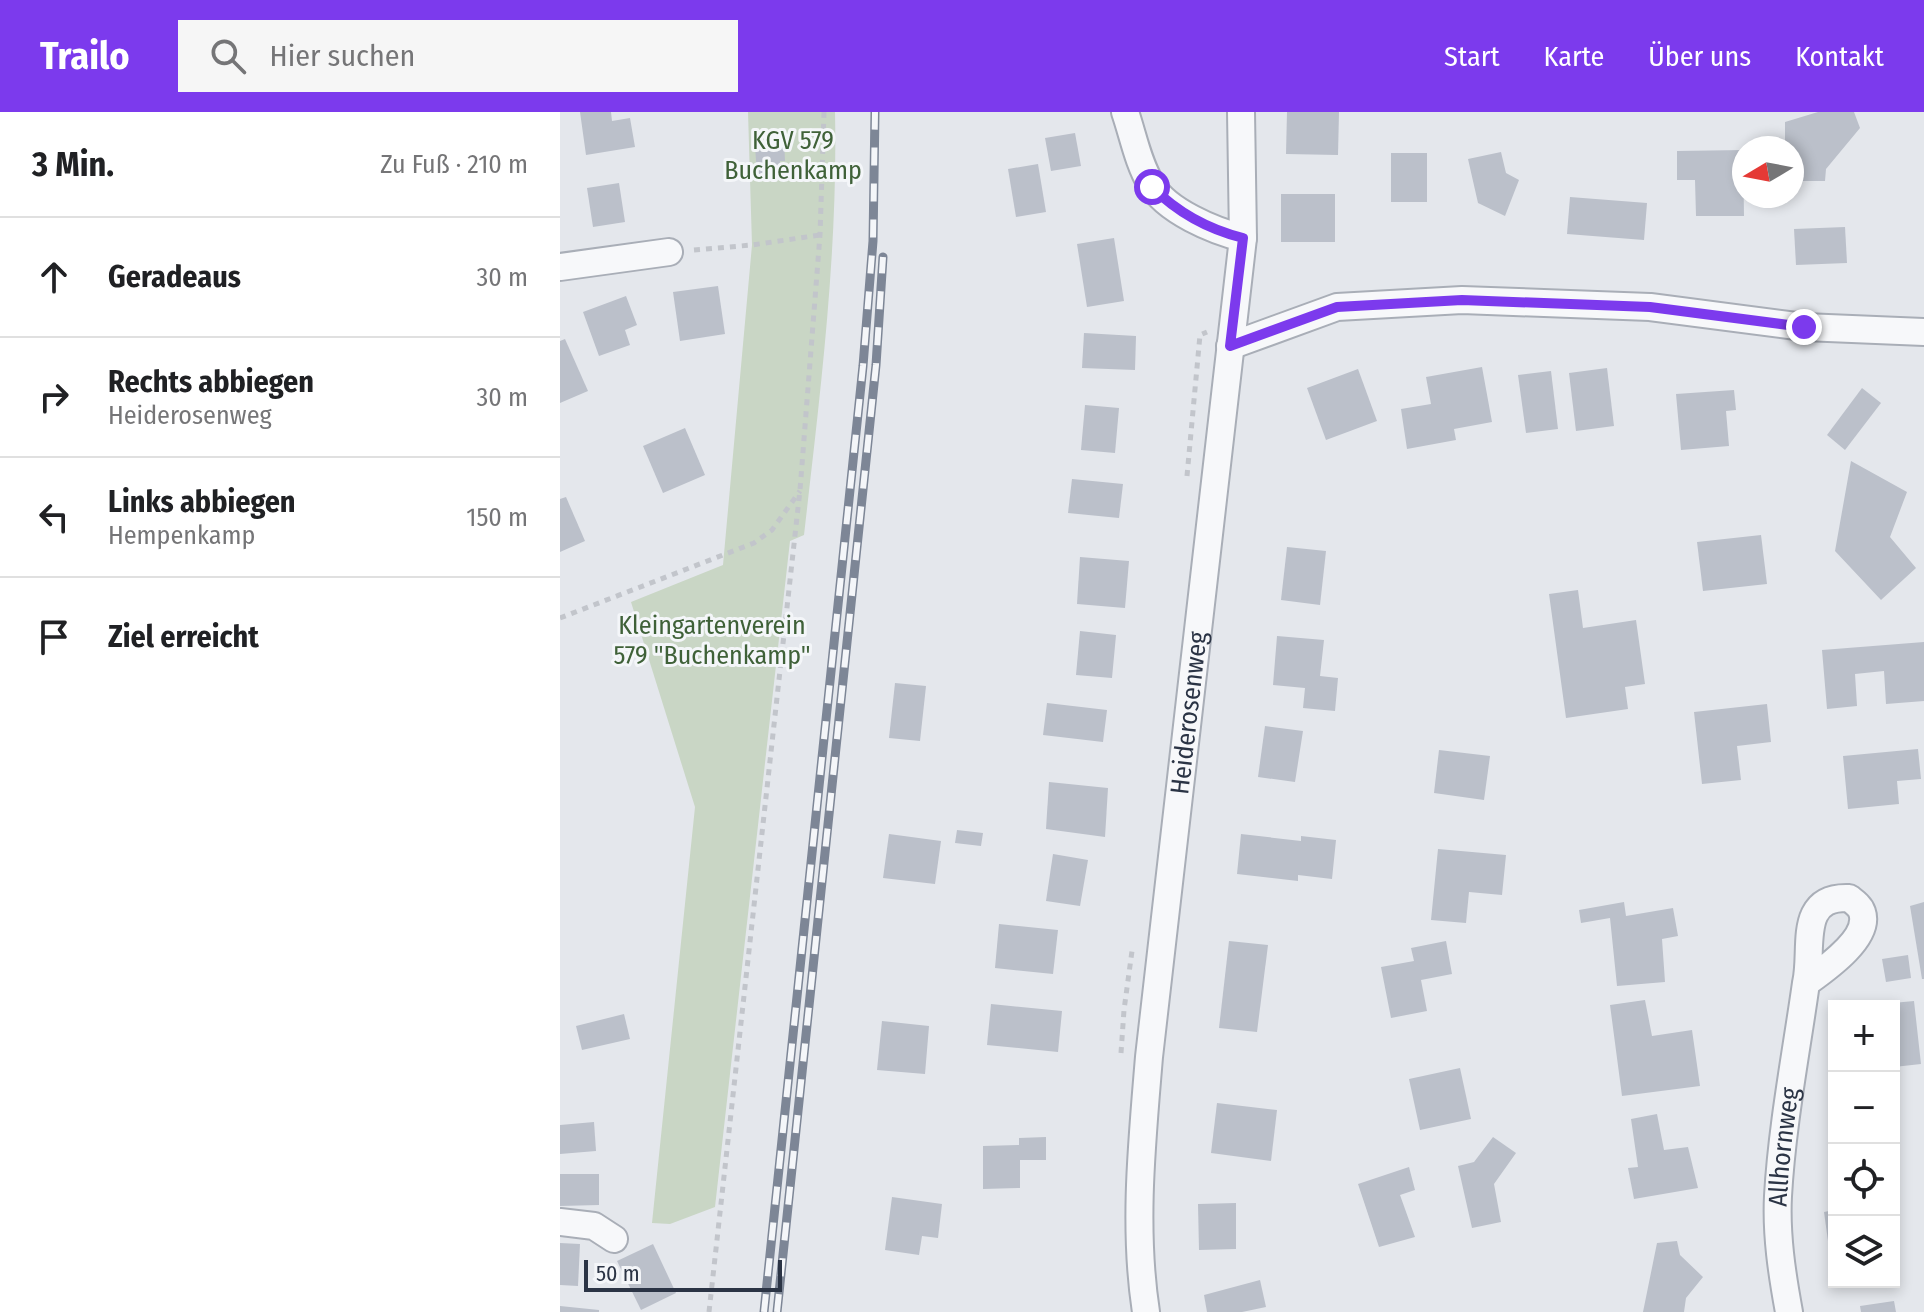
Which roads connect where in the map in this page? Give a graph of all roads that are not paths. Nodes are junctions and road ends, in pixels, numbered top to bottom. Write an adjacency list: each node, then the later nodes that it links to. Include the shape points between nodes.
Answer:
1 (1125, 112): 3 (street, via 1152,187 1205,226)
2 (1241, 112): 3 (street, Heiderosenweg)
3 (1243, 238): 7 (street, Heiderosenweg)
4 (669, 252): 5 (street)
5 (560, 267)
6 (1924, 332): 7 (street, via 1804,327 1650,307 1462,300 1337,307)
7 (1230, 346): 11 (street, Heiderosenweg, via 1149,1057 1140,1169 1140,1274)
8 (1806, 983): 12 (street, Allhornweg, via 1778,1199)
9 (560, 1222): 10 (street, via 594,1226)
10 (614, 1239)
11 (1146, 1312)
12 (1789, 1312)

